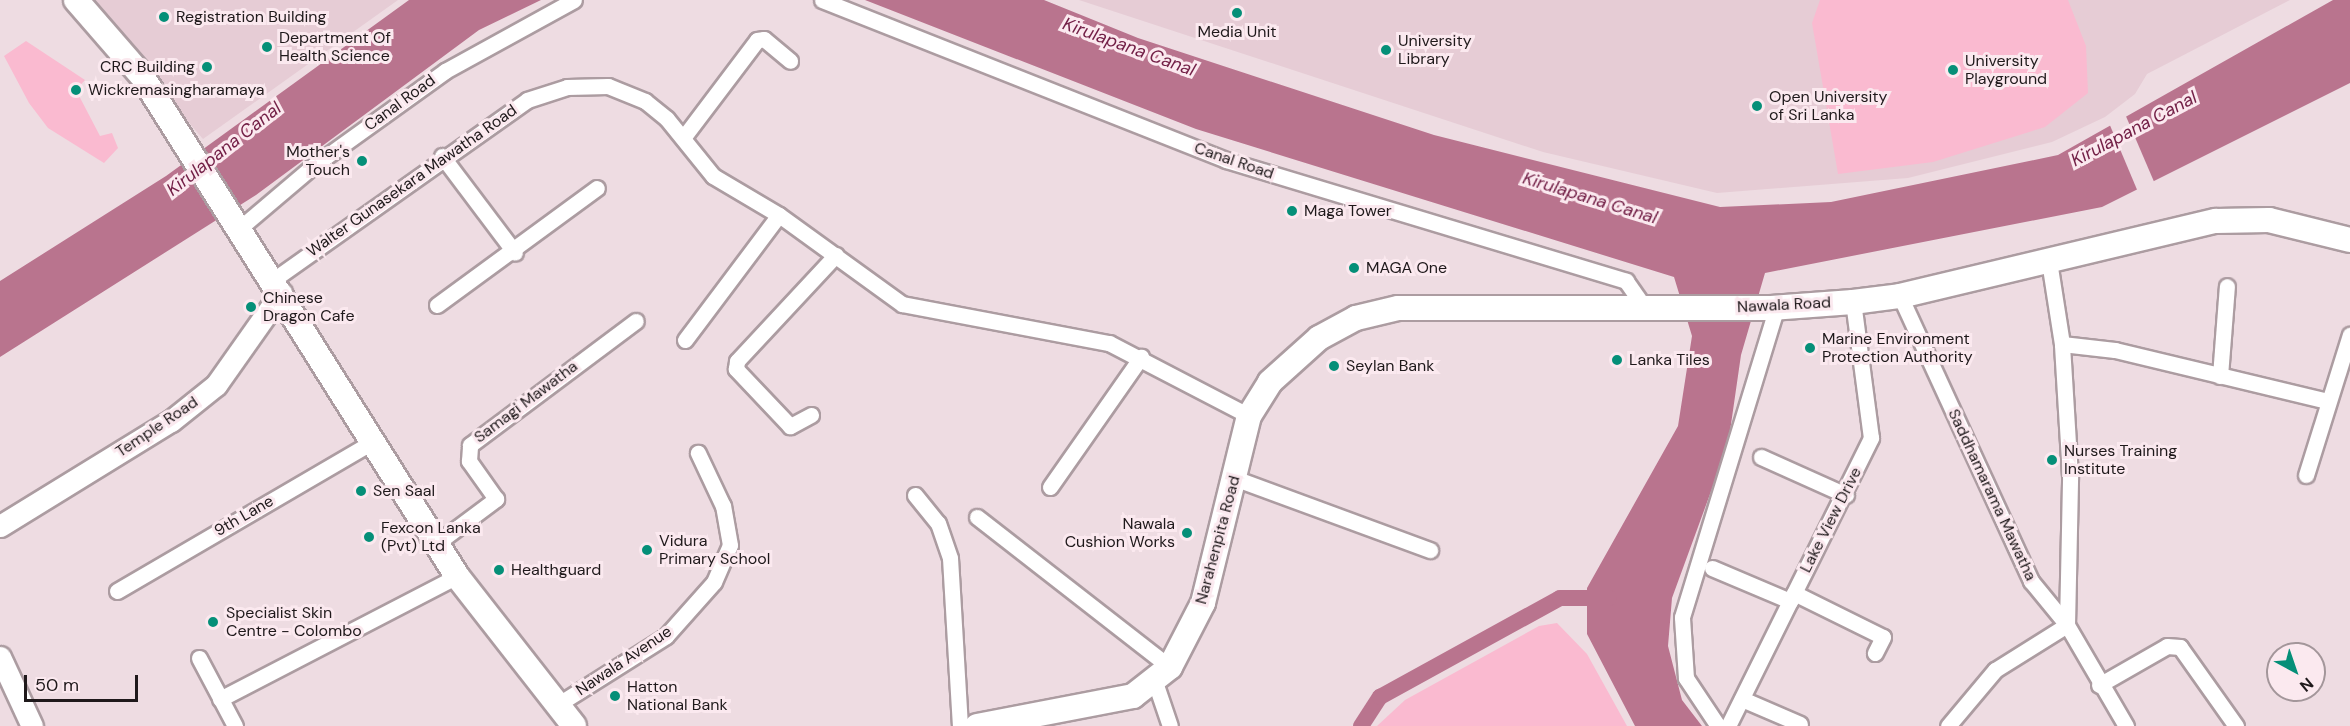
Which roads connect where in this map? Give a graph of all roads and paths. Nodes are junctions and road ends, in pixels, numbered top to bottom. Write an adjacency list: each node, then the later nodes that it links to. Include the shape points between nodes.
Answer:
1 (76, 0): 9 (main road, via 142,76)
2 (574, 0): 9 (street, Canal Road, via 445,71 313,166)
3 (822, 0): 19 (street, Canal Road, via 1226,160 1626,281)
4 (790, 61): 5 (street, via 764,39 757,40)
5 (683, 138): 6 (street, Walter Gunasekara Mawatha Road, via 645,101 608,86 567,87 527,100); 8 (street, Walter Gunasekara Mawatha Road, via 713,176)
6 (442, 156): 11 (street); 14 (street, Walter Gunasekara Mawatha Road)
7 (597, 188): 11 (street)
8 (779, 215): 12 (street, Walter Gunasekara Mawatha Road); 23 (street)
9 (240, 226): 14 (main road)
10 (2350, 240): 13 (main road, Nawala Road, via 2269,220 2216,221)
11 (515, 253): 18 (street)
12 (836, 255): 25 (street, Walter Gunasekara Mawatha Road, via 902,304 1077,335); 28 (street, via 737,361 736,369 790,426)
13 (2049, 261): 16 (main road, Nawala Road); 24 (street)
14 (277, 286): 30 (main road); 39 (street, Temple Road, via 216,385 171,421)
15 (2227, 286): 26 (street)
16 (1900, 296): 17 (main road, Nawala Road); 46 (street, Saddhamarama Mawatha, via 2031,581)
17 (1853, 302): 20 (main road, Nawala Road); 37 (street, Lake View Drive, via 1871,438)
18 (437, 305)
19 (1656, 307): 20 (main road, Nawala Road); 29 (main road, Nawala Road, via 1398,308 1356,318 1319,338 1270,382)
20 (1774, 308): 62 (street, via 1682,617 1686,678)
21 (636, 321): 40 (street, Samagi Mawatha, via 470,445 469,461 496,499)
22 (2350, 335): 27 (street)
23 (686, 340)
24 (2062, 344): 26 (street); 46 (street, via 2070,476)
25 (1141, 357): 29 (street, Walter Gunasekara Mawatha Road); 35 (street)
26 (2220, 376): 27 (street)
27 (2328, 401): 33 (street)
28 (811, 415)
29 (1249, 416): 34 (main road, Narahenpita Road)
30 (372, 442): 40 (main road); 44 (street, 9th Lane)
31 (698, 453): 54 (street, Nawala Avenue, via 723,506 730,545 714,582 666,636)
32 (1761, 457): 37 (street)
33 (2306, 475)
34 (1234, 478): 41 (street); 50 (main road, Narahenpita Road, via 1203,603)
35 (1050, 487)
36 (915, 495): 59 (street, via 938,523 950,558)
37 (1846, 495): 45 (street, Lake View Drive)
38 (977, 518): 50 (street)
39 (0, 526)
40 (437, 543): 43 (main road)
41 (1430, 550)
42 (1712, 568): 45 (street)
43 (457, 576): 52 (street); 54 (main road)
44 (117, 591)
45 (1792, 597): 47 (street, via 1883,637); 53 (street, Lake View Drive)
46 (2067, 625): 51 (street, Saddhamarama Mawatha); 64 (street, via 1995,670)
47 (1875, 653)
48 (0, 657): 56 (street)
49 (199, 658): 52 (street)
50 (1163, 674): 60 (main road, via 1133,696); 61 (street)
51 (2099, 685): 65 (street, Saddhamarama Mawatha); 66 (street, via 2167,645 2180,647)
52 (220, 699): 57 (street)
53 (1742, 699): 55 (street); 63 (street, Lake View Drive)
54 (557, 705): 58 (main road)
55 (1800, 724)
56 (32, 726)
57 (235, 726)
58 (574, 726)
59 (960, 726)
60 (978, 726)
61 (1170, 726)
62 (1718, 726)
63 (1728, 726)
64 (1948, 726)
65 (2126, 726)
66 (2236, 726)

